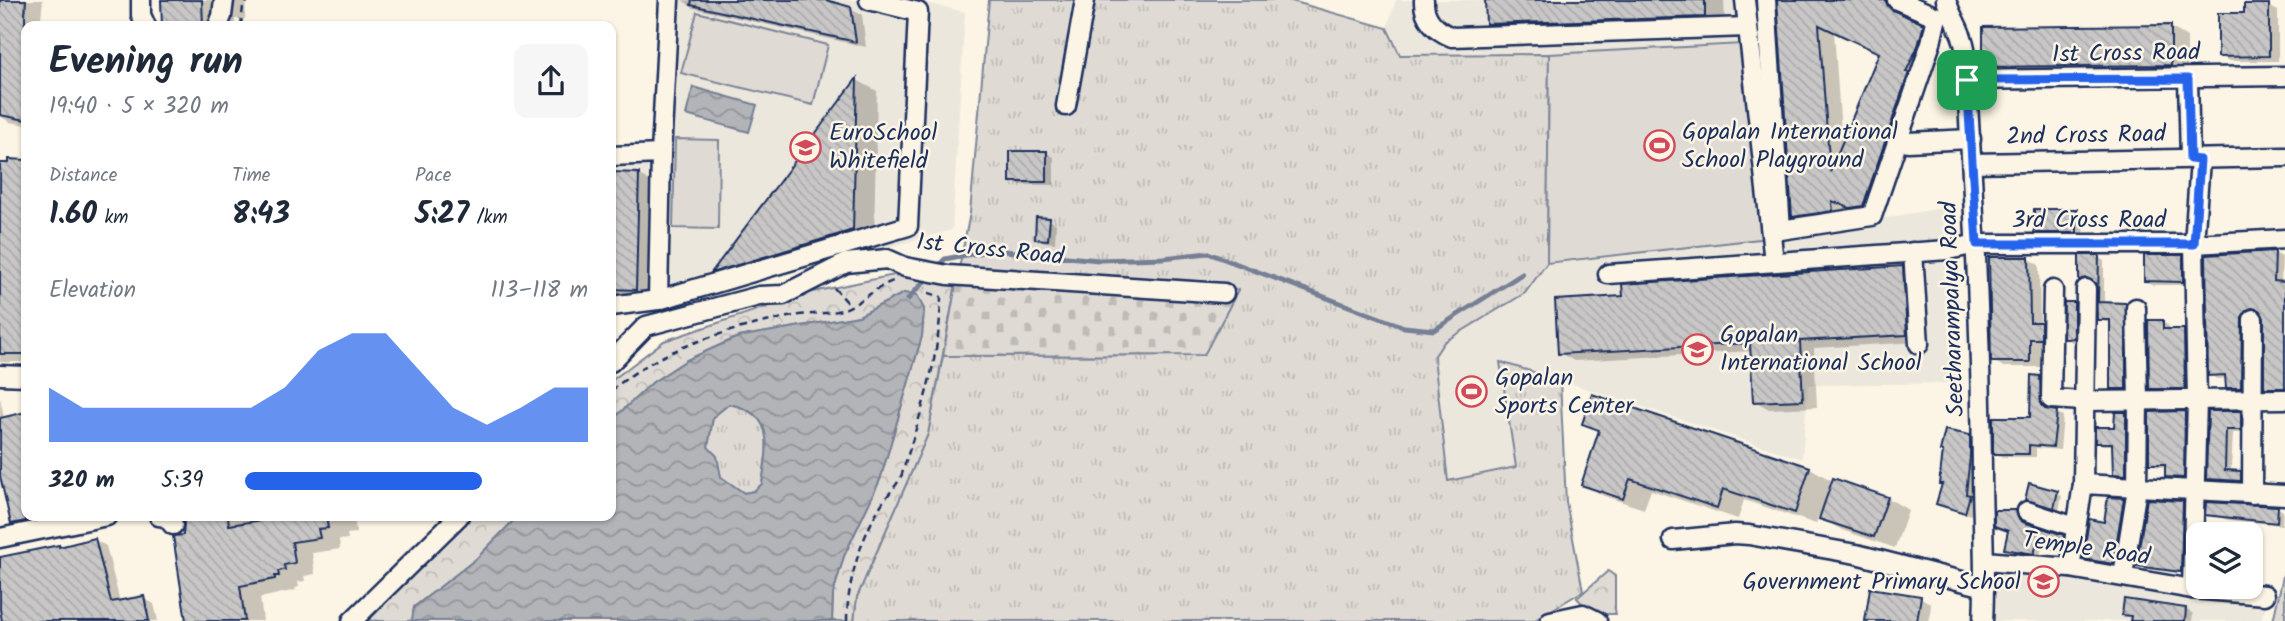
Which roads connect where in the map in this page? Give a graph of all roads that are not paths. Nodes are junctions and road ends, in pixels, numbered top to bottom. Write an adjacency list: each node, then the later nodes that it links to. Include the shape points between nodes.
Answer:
1 (141, 0): 11 (street)
2 (224, 0): 12 (street)
3 (669, 0): 21 (street)
4 (869, 0): 35 (street, via 918,12 908,226)
5 (1086, 0): 18 (street)
6 (1424, 0): 13 (street, via 1425,14 1443,34 1452,37)
7 (1745, 0): 13 (street)
8 (1766, 0): 14 (street, via 1781,230 1872,216)
9 (1897, 0): 14 (street, via 1937,17)
10 (1949, 7): 14 (street); 17 (street, Seetharampalya Road, via 1962,35)
11 (144, 21)
12 (220, 21)
13 (1748, 27): 30 (street)
14 (1931, 43)
15 (2285, 76): 16 (street, 1st Cross Road)
16 (2188, 79): 17 (street, 1st Cross Road); 24 (street)
17 (1967, 80): 19 (street, Seetharampalya Road)
18 (1066, 106)
19 (1971, 139): 20 (street); 25 (street, Seetharampalya Road)
20 (1908, 142)
21 (661, 154): 22 (street); 35 (street)
22 (616, 156)
23 (2285, 157): 24 (street, 2nd Cross Road)
24 (2195, 160): 25 (street, 2nd Cross Road); 28 (street)
25 (1972, 163): 27 (street, Seetharampalya Road)
26 (2285, 239): 28 (street, 3rd Cross Road)
27 (1977, 244): 28 (street, 3rd Cross Road); 29 (street, 3rd Cross Road); 60 (street, Seetharampalya Road)
28 (2194, 244): 44 (street)
29 (1913, 252): 30 (street, 3rd Cross Road); 39 (street)
30 (1774, 262): 31 (street, 3rd Cross Road)
31 (1608, 274)
32 (2086, 289): 46 (street)
33 (2053, 290): 46 (street, via 2051,399)
34 (1224, 293): 40 (street, 1st Cross Road, via 948,275 887,259 846,264 783,295 759,296 646,326)
35 (658, 300): 36 (street)
36 (616, 305)
37 (2136, 308): 47 (street)
38 (2253, 318): 45 (street)
39 (1919, 344)
40 (616, 357)
41 (0, 375): 42 (street)
42 (21, 376)
43 (2285, 399): 45 (street)
44 (2197, 400): 45 (street); 47 (street); 50 (street)
45 (2253, 400): 51 (street)
46 (2083, 401): 47 (street); 48 (street)
47 (2138, 401): 49 (street)
48 (2083, 484): 49 (street); 57 (street)
49 (2137, 488): 50 (street); 62 (street)
50 (2196, 491): 51 (street); 56 (street)
51 (2252, 494): 52 (street)
52 (2285, 495)
53 (2027, 511): 57 (street)
54 (83, 521): 58 (street)
55 (454, 521): 65 (street)
56 (2195, 522)
57 (2075, 527): 61 (street)
58 (0, 538)
59 (1673, 540): 63 (street, via 1749,535 1856,554)
60 (1984, 561): 61 (street, Temple Road); 63 (street, Seetharampalya Road)
61 (2070, 568): 62 (street, Temple Road)
62 (2123, 576): 64 (street, Temple Road)
63 (1985, 587): 68 (street, Seetharampalya Road)
64 (2186, 588)
65 (352, 621)
66 (1550, 621): 67 (street, via 1583,614)
67 (1597, 621)
68 (1983, 621)

